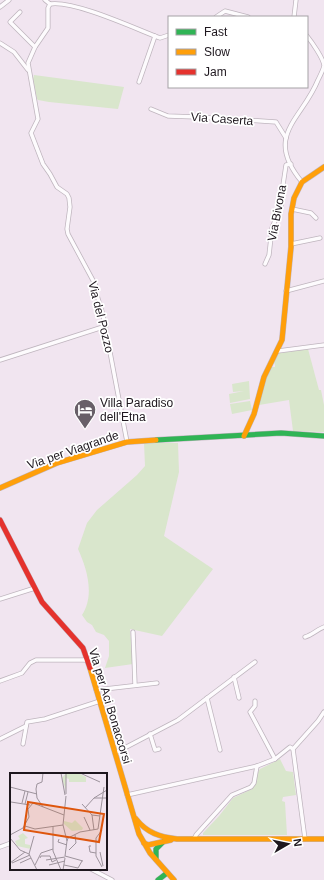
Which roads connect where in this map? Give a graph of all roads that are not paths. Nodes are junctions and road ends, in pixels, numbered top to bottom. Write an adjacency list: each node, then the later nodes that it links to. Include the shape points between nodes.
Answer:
1 (9, 0): 5 (street)
2 (45, 0): 4 (street)
3 (296, 0): 9 (street)
4 (50, 4): 11 (street, via 66,4 98,13); 14 (street, Via del Pozzo, via 48,28)
5 (0, 7)
6 (20, 12): 14 (street, via 10,22)
7 (218, 16): 8 (street, via 225,11)
8 (244, 16)
9 (294, 16)
10 (168, 35): 11 (street, via 160,38)
11 (155, 36): 16 (street)
12 (308, 38): 18 (street, via 324,65 314,90 292,121)
13 (0, 43): 15 (street, via 14,52)
14 (35, 47): 15 (street, Via del Pozzo, via 29,59)
15 (28, 70): 29 (street, Via del Pozzo, via 38,119 32,130 32,137 43,164 57,188 69,198 68,234 93,280)
16 (139, 82)
17 (151, 109): 18 (street, Via Caserta, via 168,116 276,122)
18 (286, 138): 19 (street, via 286,153)
19 (291, 164): 21 (street); 26 (street, Via Bivona, via 286,165 281,206 272,228 269,255)
20 (324, 167): 21 (main road)
21 (302, 182): 22 (main road)
22 (292, 209): 23 (street, via 311,213); 25 (main road)
23 (316, 218)
24 (320, 238): 25 (street)
25 (291, 244): 28 (main road)
26 (265, 264)
27 (324, 281): 28 (street)
28 (286, 291): 31 (main road, via 284,332)
29 (106, 326): 32 (street); 35 (street, Via del Pozzo)
30 (324, 344): 31 (street)
31 (278, 351): 33 (main road, via 264,377 253,420)
32 (0, 360)
33 (244, 436): 34 (main road, Via per Viagrande, via 282,433); 35 (main road, Via per Viagrande)
34 (324, 436)
35 (127, 442): 36 (main road, Via per Viagrande, via 57,463)
36 (0, 488)
37 (0, 520): 38 (main road, Via per Aci Bonaccorsi)
38 (35, 588): 39 (street); 43 (main road, Via per Aci Bonaccorsi, via 46,607 83,648)
39 (0, 599)
40 (324, 627): 42 (street)
41 (133, 632): 48 (street)
42 (305, 637)
43 (87, 660): 46 (street, via 36,660 22,673); 49 (main road, Via per Aci Bonaccorsi)
44 (255, 662): 45 (street)
45 (234, 677): 50 (street); 51 (street)
46 (0, 681)
47 (158, 683): 48 (street)
48 (135, 686): 49 (street)
49 (96, 690): 52 (main road, Via per Aci Bonaccorsi)
50 (207, 698): 56 (street, via 178,720); 61 (street)
51 (239, 698)
52 (100, 701): 55 (street, via 45,719 27,722); 62 (main road, Via per Aci Bonaccorsi)
53 (255, 701): 63 (street, via 255,706 250,712)
54 (324, 712): 60 (street)
55 (26, 726): 57 (street); 58 (street)
56 (150, 734): 59 (street, via 155,750); 62 (street)
57 (0, 739)
58 (22, 744)
59 (159, 749)
60 (293, 749): 63 (street, via 290,748); 70 (street)
61 (220, 750)
62 (115, 753): 65 (main road, Via per Aci Bonaccorsi)
63 (275, 759): 64 (street)
64 (257, 766): 65 (street); 69 (street, via 254,783 232,795)
65 (127, 795): 66 (main road, Via per Aci Bonaccorsi)
66 (133, 815): 67 (main road, via 146,830); 73 (main road, Via per Aci Bonaccorsi)
67 (158, 837): 68 (main road); 73 (main road, via 148,837)
68 (177, 839): 69 (main road); 72 (main road)
69 (194, 839): 70 (main road)
70 (305, 839): 71 (main road)
71 (324, 839)
72 (164, 841): 73 (main road, via 148,845); 76 (main road, via 157,848)
73 (143, 843): 76 (main road, Via per Aci Bonaccorsi)
74 (10, 844): 75 (street)
75 (0, 847)
76 (156, 860): 78 (main road, Via per Aci Bonaccorsi)
77 (93, 870): 79 (street)
78 (167, 873): 80 (main road); 81 (main road, Via per Aci Bonaccorsi)
79 (110, 880)
80 (158, 880)
81 (174, 880)

